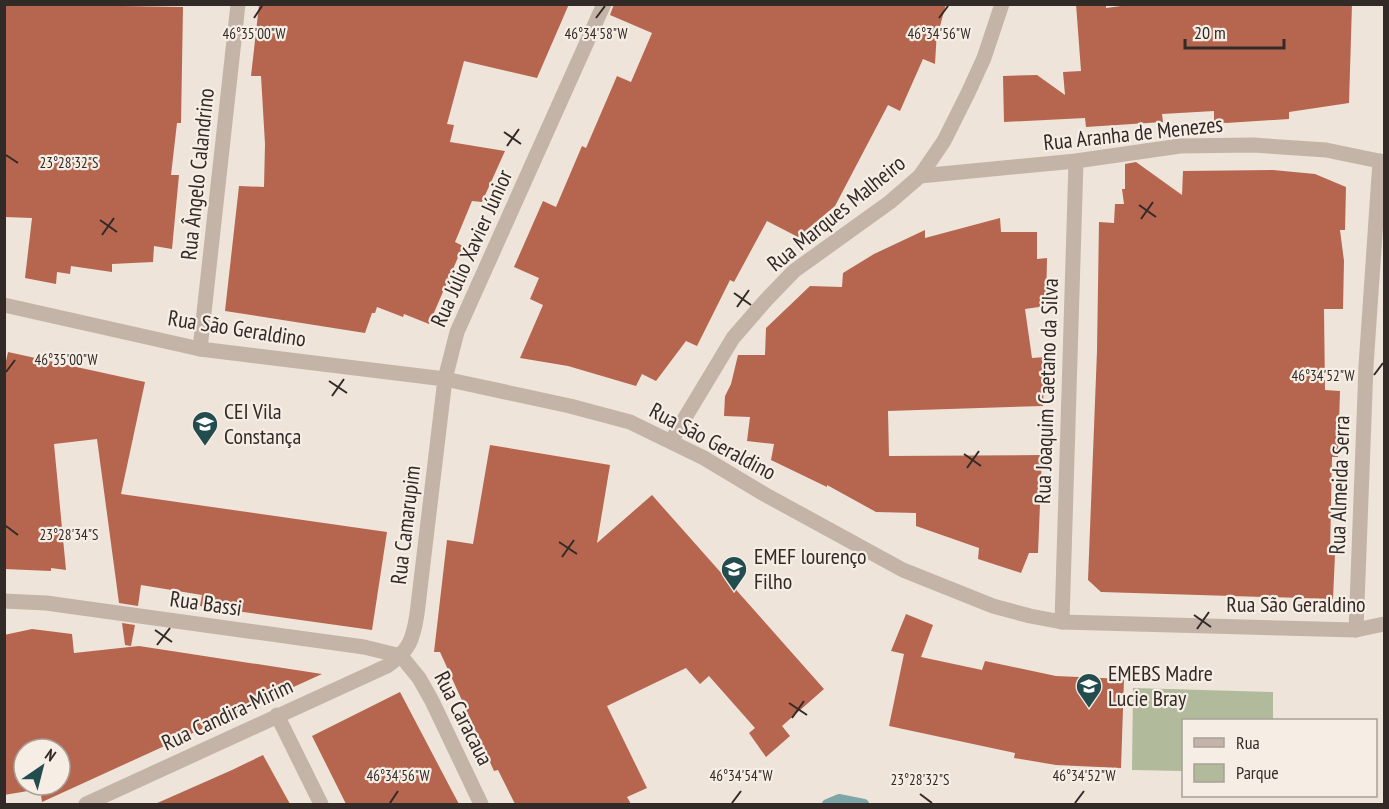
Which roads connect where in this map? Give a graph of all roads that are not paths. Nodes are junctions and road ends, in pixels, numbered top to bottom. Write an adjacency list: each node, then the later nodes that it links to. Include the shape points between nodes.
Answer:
1 (238, 4): 8 (street, Rua Ângelo Calandrino)
2 (604, 4): 9 (street, Rua Júlio Xavier Júnior, via 457,332)
3 (1002, 4): 6 (street, Rua Marques Malheiro, via 972,84 944,141)
4 (1076, 161): 5 (street, Rua Aranha de Menezes, via 1180,146 1253,145 1326,150); 6 (street, Rua Aranha de Menezes); 12 (street, Rua Joaquim Caetano da Silva)
5 (1382, 162): 14 (street, Rua Almeida Serra, via 1366,366)
6 (920, 176): 10 (street, Rua Marques Malheiro, via 891,202 794,271 766,300 733,338)
7 (4, 305): 8 (street, Rua São Geraldino)
8 (200, 349): 9 (street, Rua São Geraldino)
9 (445, 379): 10 (street, Rua São Geraldino, via 630,422); 15 (street, Rua Camarupim, via 416,624)
10 (671, 441): 12 (street, Rua São Geraldino, via 903,570 993,606)
11 (4, 601): 15 (street, Rua Bassi, via 46,603 341,644)
12 (1062, 622): 14 (street, Rua São Geraldino)
13 (1384, 624): 14 (street, Rua São Geraldino)
14 (1356, 630)
15 (401, 656): 16 (street, Rua Camarupim); 20 (street, Rua Caracaua, via 428,693)
16 (387, 666): 17 (street, Rua Candira-Mirim)
17 (277, 715): 18 (street, Rua Candira-Mirim); 19 (street)
18 (86, 804)
19 (321, 804)
20 (481, 804)

